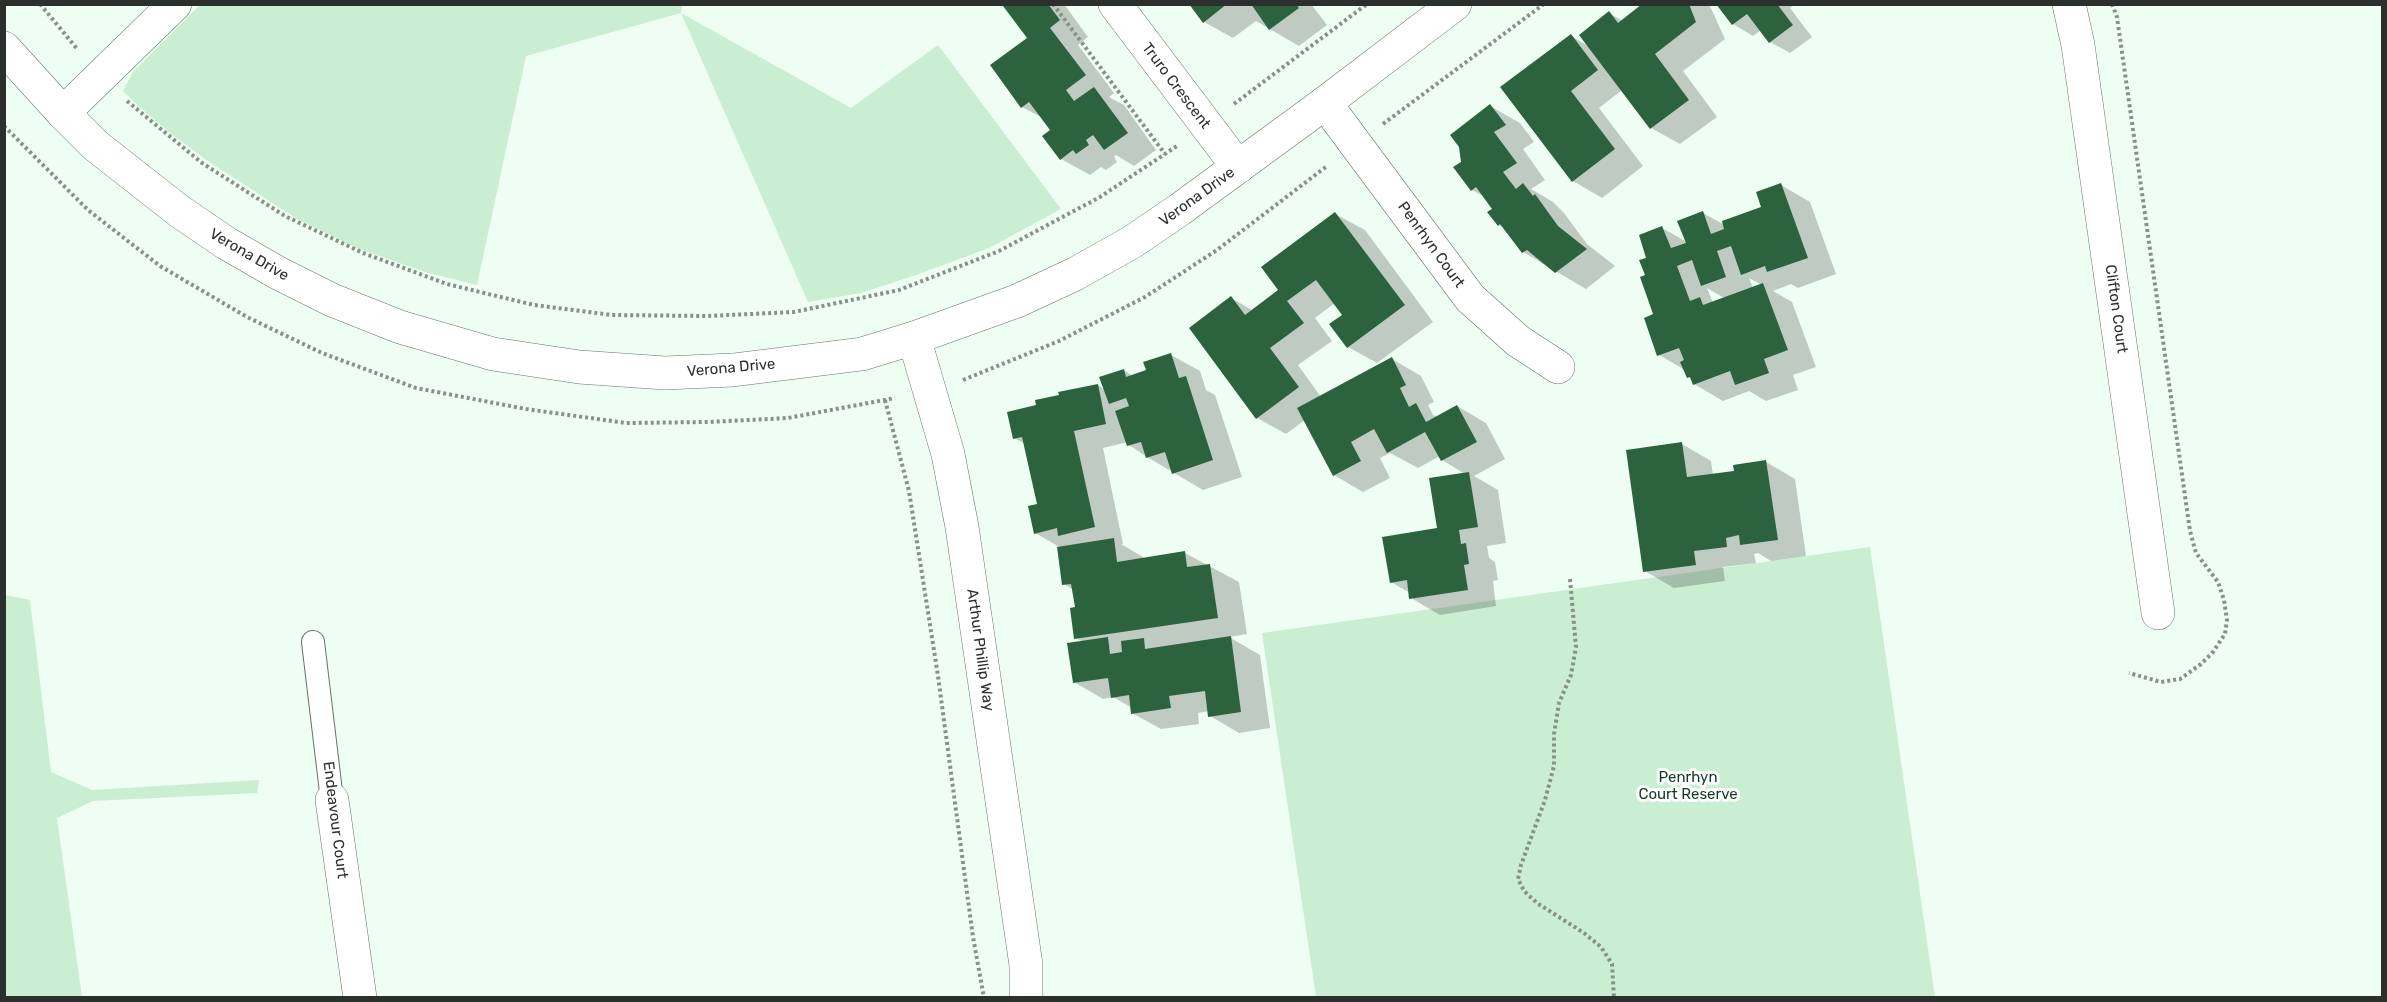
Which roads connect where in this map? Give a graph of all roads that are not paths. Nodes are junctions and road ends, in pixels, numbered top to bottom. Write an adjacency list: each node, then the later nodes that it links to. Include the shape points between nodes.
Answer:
1 (175, 4): 7 (street)
2 (1115, 4): 8 (street, Truro Crescent)
3 (1455, 4): 6 (street, Verona Drive)
4 (2069, 4): 11 (street, Clifton Court)
5 (4, 48): 7 (street, Verona Drive)
6 (1325, 104): 8 (street, Verona Drive); 10 (street, Penrhyn Court, via 1470,298 1518,341)
7 (63, 113): 9 (street, Verona Drive, via 95,145 179,211 278,273 400,327 493,354 579,367 665,373 733,370 862,354)
8 (1238, 167): 9 (street, Verona Drive, via 1132,242 1075,274 1017,301)
9 (914, 338): 14 (street, Arthur Phillip Way, via 948,454 962,527)
10 (1558, 367)
11 (2158, 614)
12 (313, 642): 13 (lane, Endeavour Court)
13 (332, 800): 15 (street, Endeavour Court)
14 (1026, 965): 16 (street, Arthur Phillip Way); 17 (street, Arthur Phillip Way)
15 (360, 998)
16 (1026, 998)
17 (1037, 998)

